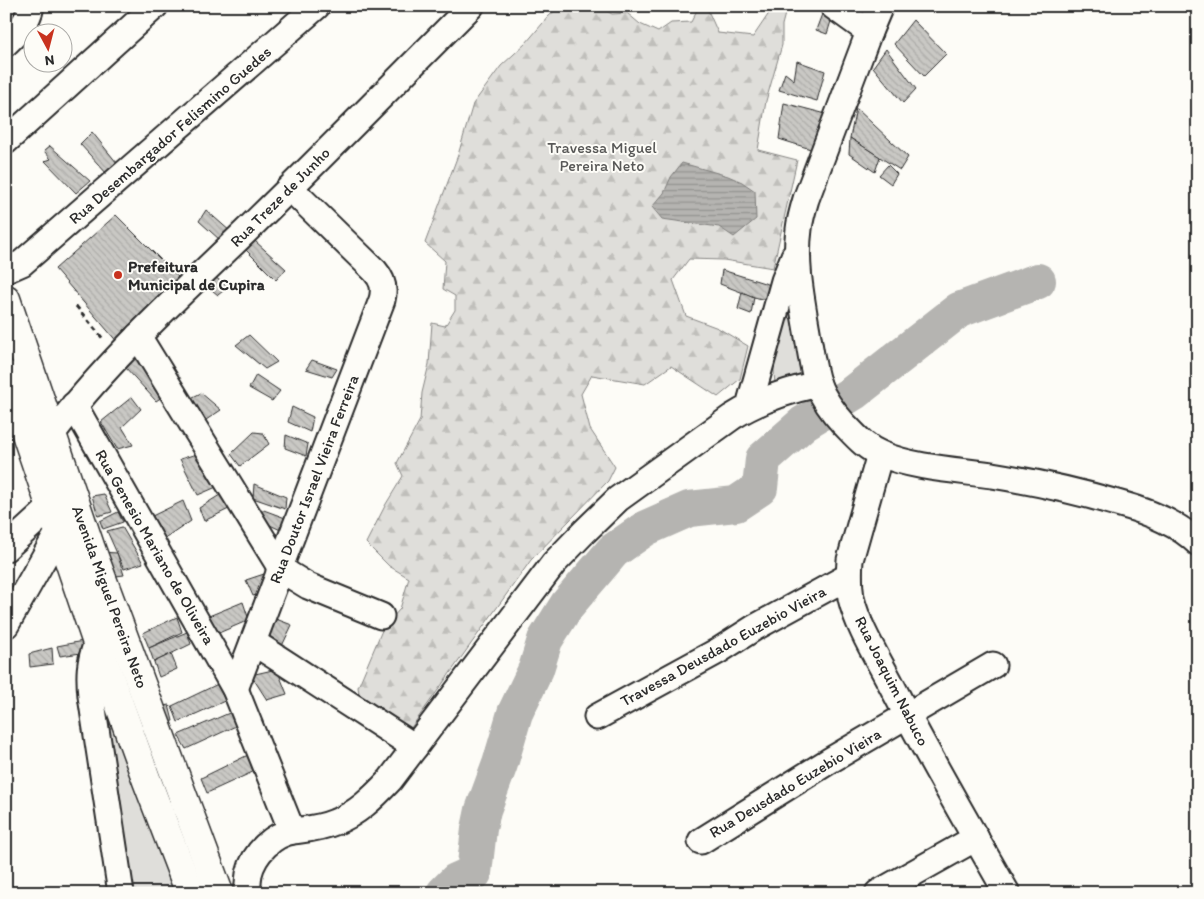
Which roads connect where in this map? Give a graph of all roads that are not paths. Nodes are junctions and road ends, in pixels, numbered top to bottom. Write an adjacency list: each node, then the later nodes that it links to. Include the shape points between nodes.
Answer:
1 (32, 6): 8 (street, via 23,26)
2 (155, 6): 9 (street)
3 (317, 6): 12 (street, Rua Desembargador Felismino Guedes)
4 (471, 6): 10 (street, Rua Treze de Junho)
5 (832, 6): 7 (street)
6 (880, 6): 7 (street)
7 (869, 32): 11 (street, via 806,199)
8 (6, 43)
9 (6, 141)
10 (290, 188): 15 (street, Rua Treze de Junho); 25 (street, Rua Doutor Israel Vieira Ferreira, via 375,270 384,292)
11 (797, 250): 17 (street, via 801,298); 19 (street, via 784,281)
12 (14, 266): 13 (street, Rua Desembargador Felismino Guedes)
13 (6, 289)
14 (6, 299): 20 (main road, Avenida Miguel Pereira Neto)
15 (138, 336): 18 (street, Rua Treze de Junho); 25 (street)
16 (6, 375): 22 (main road, Avenida Miguel Pereira Neto)
17 (821, 392): 19 (street, via 794,390); 21 (street, via 840,419)
18 (74, 405): 20 (street, Rua Treze de Junho); 32 (street, Rua Genesio Mariano de Oliveira)
19 (749, 406): 35 (street, via 618,500 585,530 554,563)
20 (52, 434): 41 (main road, Avenida Miguel Pereira Neto, via 91,549)
21 (872, 449): 23 (street, via 915,464 1078,491 1133,507 1169,523); 26 (street, Rua Joaquim Nabuco)
22 (55, 519): 24 (street); 28 (street); 30 (main road, Avenida Miguel Pereira Neto)
23 (1198, 542)
24 (6, 548)
25 (280, 566): 27 (street, via 308,586); 29 (street, Rua Doutor Israel Vieira Ferreira)
26 (849, 576): 33 (street, Rua Joaquim Nabuco, via 851,598 858,618); 34 (street, Travessa Deusdado Euzebio Vieira)
27 (381, 616)
28 (6, 625)
29 (253, 642): 32 (street, Rua Doutor Israel Vieira Ferreira); 35 (street)
30 (98, 643): 39 (street, Avenida Miguel Pereira Neto, via 90,667 91,696); 40 (main road, Avenida Miguel Pereira Neto)
31 (993, 665): 33 (street, Rua Deusdado Euzebio Vieira)
32 (235, 688): 36 (street, Rua Genesio Mariano de Oliveira)
33 (907, 716): 37 (street, Rua Joaquim Nabuco); 38 (street, Rua Deusdado Euzebio Vieira)
34 (597, 717)
35 (415, 747): 36 (street, via 372,799 352,813 324,827)
36 (292, 831): 42 (street, via 272,840 254,860)
37 (976, 838): 43 (street); 44 (street, Rua Joaquim Nabuco)
38 (701, 841)
39 (122, 893)
40 (190, 893)
41 (219, 893)
42 (247, 893)
43 (878, 893)
44 (1007, 893)

